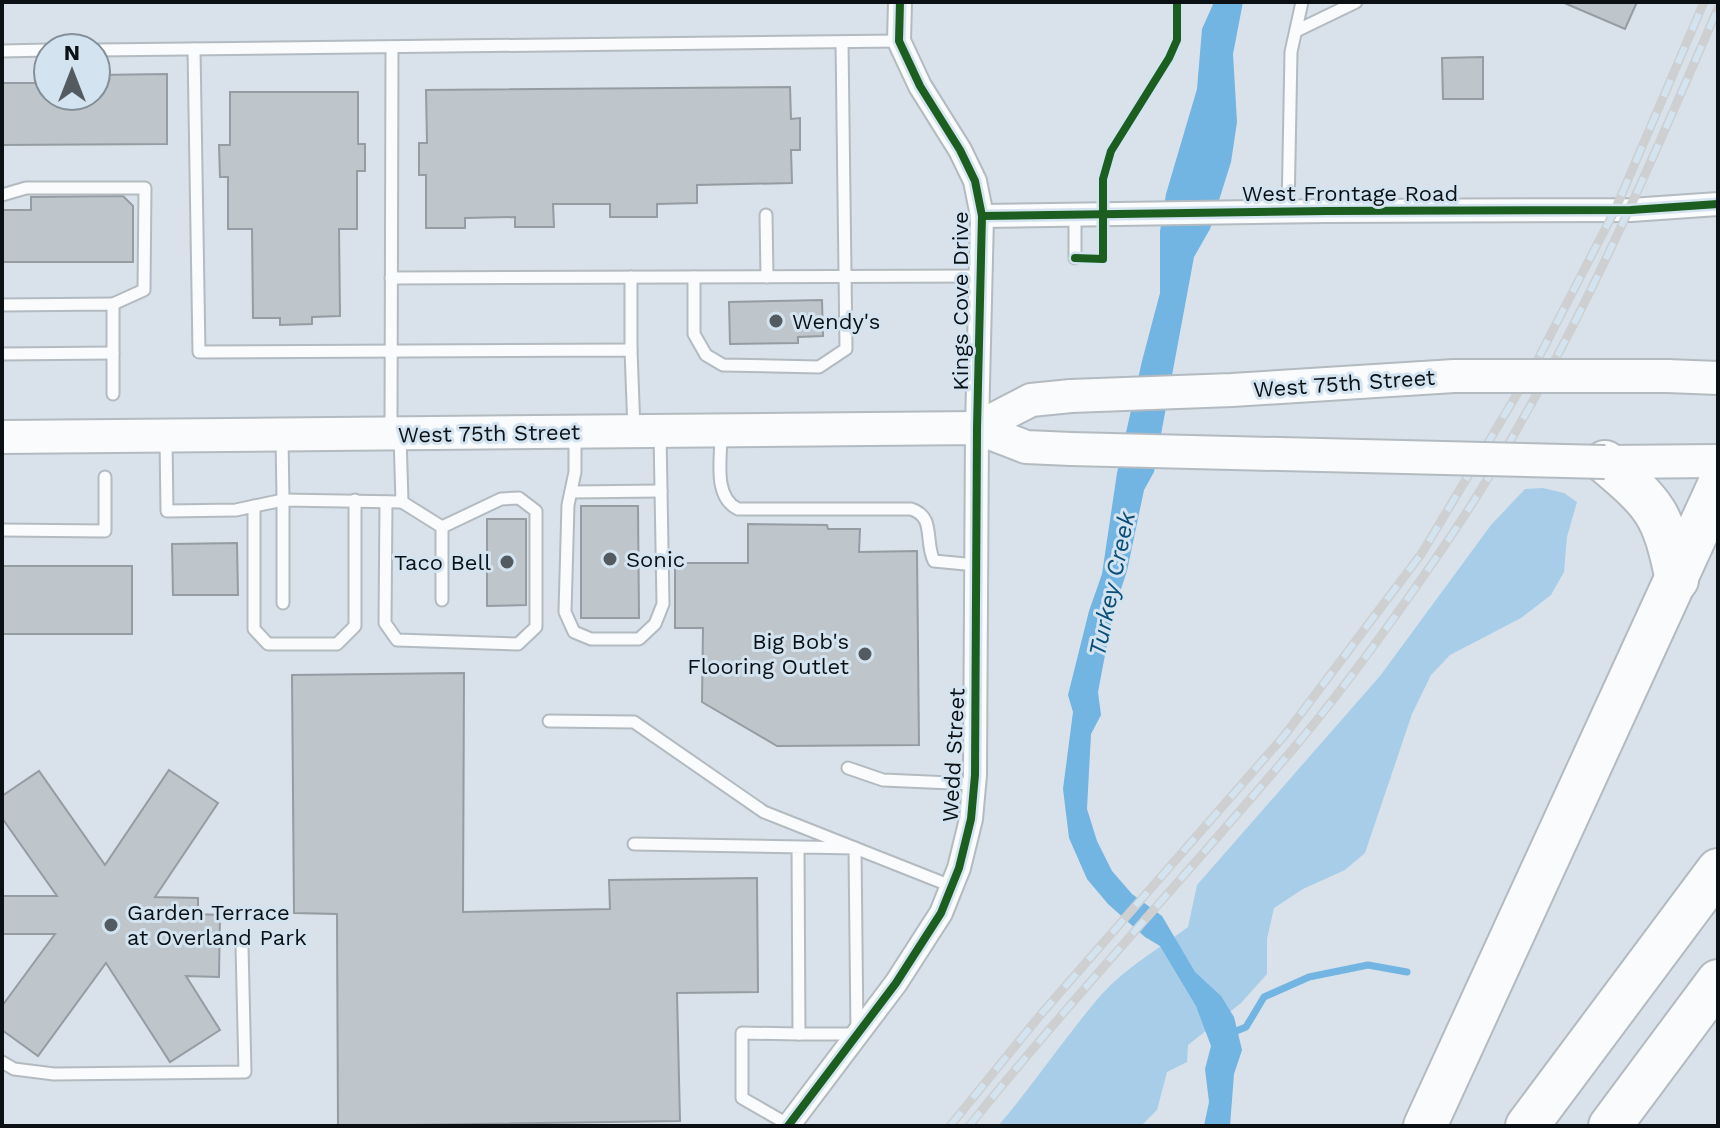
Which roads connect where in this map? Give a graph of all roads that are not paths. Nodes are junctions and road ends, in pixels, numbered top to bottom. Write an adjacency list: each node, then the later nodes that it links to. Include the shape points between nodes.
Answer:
1 (900, 2): 5 (street, Kings Cove Drive)
2 (1302, 2): 4 (lane)
3 (1356, 2): 4 (lane)
4 (1296, 31): 14 (lane, via 1291,52)
5 (899, 41): 6 (lane); 17 (street, Kings Cove Drive, via 975,181)
6 (842, 42): 7 (lane); 23 (lane)
7 (392, 47): 8 (lane); 24 (lane)
8 (194, 49): 10 (lane); 28 (lane, via 199,352)
9 (32, 50): 11 (lane)
10 (112, 50)
11 (2, 51)
12 (2, 195): 25 (lane, via 26,188 145,188 144,290)
13 (1718, 204): 14 (street, West Frontage Road, via 1631,210)
14 (1288, 211): 15 (street, West Frontage Road)
15 (1075, 214): 17 (street, West Frontage Road); 18 (lane)
16 (766, 215): 22 (lane)
17 (982, 216): 19 (street, Kings Cove Drive)
18 (1075, 258)
19 (981, 276): 23 (lane); 33 (street, Kings Cove Drive)
20 (631, 277): 21 (lane); 24 (lane); 27 (lane)
21 (694, 277): 22 (lane); 23 (lane, via 694,334 706,355 723,365 819,367 846,349)
22 (767, 277): 23 (lane)
23 (845, 277)
24 (391, 278): 28 (lane)
25 (113, 304): 26 (lane); 29 (lane)
26 (2, 305)
27 (631, 350): 28 (lane); 35 (lane)
28 (391, 352): 37 (lane)
29 (113, 353): 30 (lane); 32 (lane)
30 (2, 354)
31 (1718, 378): 33 (main road, West 75th Street, bridge, via 1454,376 1071,396 1031,400)
32 (113, 394)
33 (977, 428): 34 (main road, West 75th Street); 42 (main road, West 75th Street, bridge, via 1026,447); 54 (street, Wedd Street)
34 (721, 430): 35 (main road, West 75th Street); 54 (lane, via 722,490 732,506 911,509 926,520 934,561)
35 (647, 431): 36 (main road, West 75th Street); 45 (lane)
36 (575, 432): 37 (main road, West 75th Street); 46 (lane)
37 (395, 433): 38 (main road, West 75th Street); 50 (lane)
38 (282, 434): 39 (main road, West 75th Street); 47 (lane)
39 (166, 435): 40 (main road, West 75th Street); 51 (lane, via 167,511)
40 (2, 437)
41 (1718, 461): 42 (main road, West 75th Street)
42 (1605, 462): 55 (highway, via 1653,507 1668,536)
43 (105, 477): 53 (lane, via 105,531)
44 (1718, 487): 55 (highway)
45 (661, 491): 46 (lane); 46 (lane, via 663,604 655,624 639,639 591,639 574,632 565,612)
46 (571, 492)
47 (283, 500): 48 (lane); 51 (lane); 57 (lane)
48 (355, 500): 49 (lane); 51 (lane, via 355,626 337,644 268,644 254,629)
49 (386, 502): 50 (lane); 52 (lane, via 385,623 397,640 518,644 536,627 536,511 519,498 501,499)
50 (402, 502): 52 (lane)
51 (254, 506)
52 (442, 527): 56 (lane)
53 (2, 530)
54 (976, 565): 60 (street, Wedd Street)
55 (1677, 580): 72 (highway)
56 (442, 600)
57 (283, 603)
58 (549, 721): 63 (lane, via 634,722 764,812)
59 (848, 768): 60 (lane, via 883,780)
60 (974, 784): 65 (street, Wedd Street, via 971,819)
61 (634, 844): 62 (lane)
62 (798, 847): 63 (lane); 68 (lane)
63 (855, 848): 65 (lane); 69 (lane)
64 (1718, 870): 73 (highway)
65 (951, 886): 69 (street, Wedd Street, via 917,953)
66 (242, 946): 70 (lane, via 245,1072 54,1074 14,1069)
67 (1718, 981): 74 (highway)
68 (799, 1034): 69 (lane); 71 (lane, via 742,1033 742,1098)
69 (857, 1034): 71 (street, Wedd Street)
70 (2, 1062)
71 (788, 1126)
72 (1425, 1126)
73 (1527, 1126)
74 (1610, 1126)

